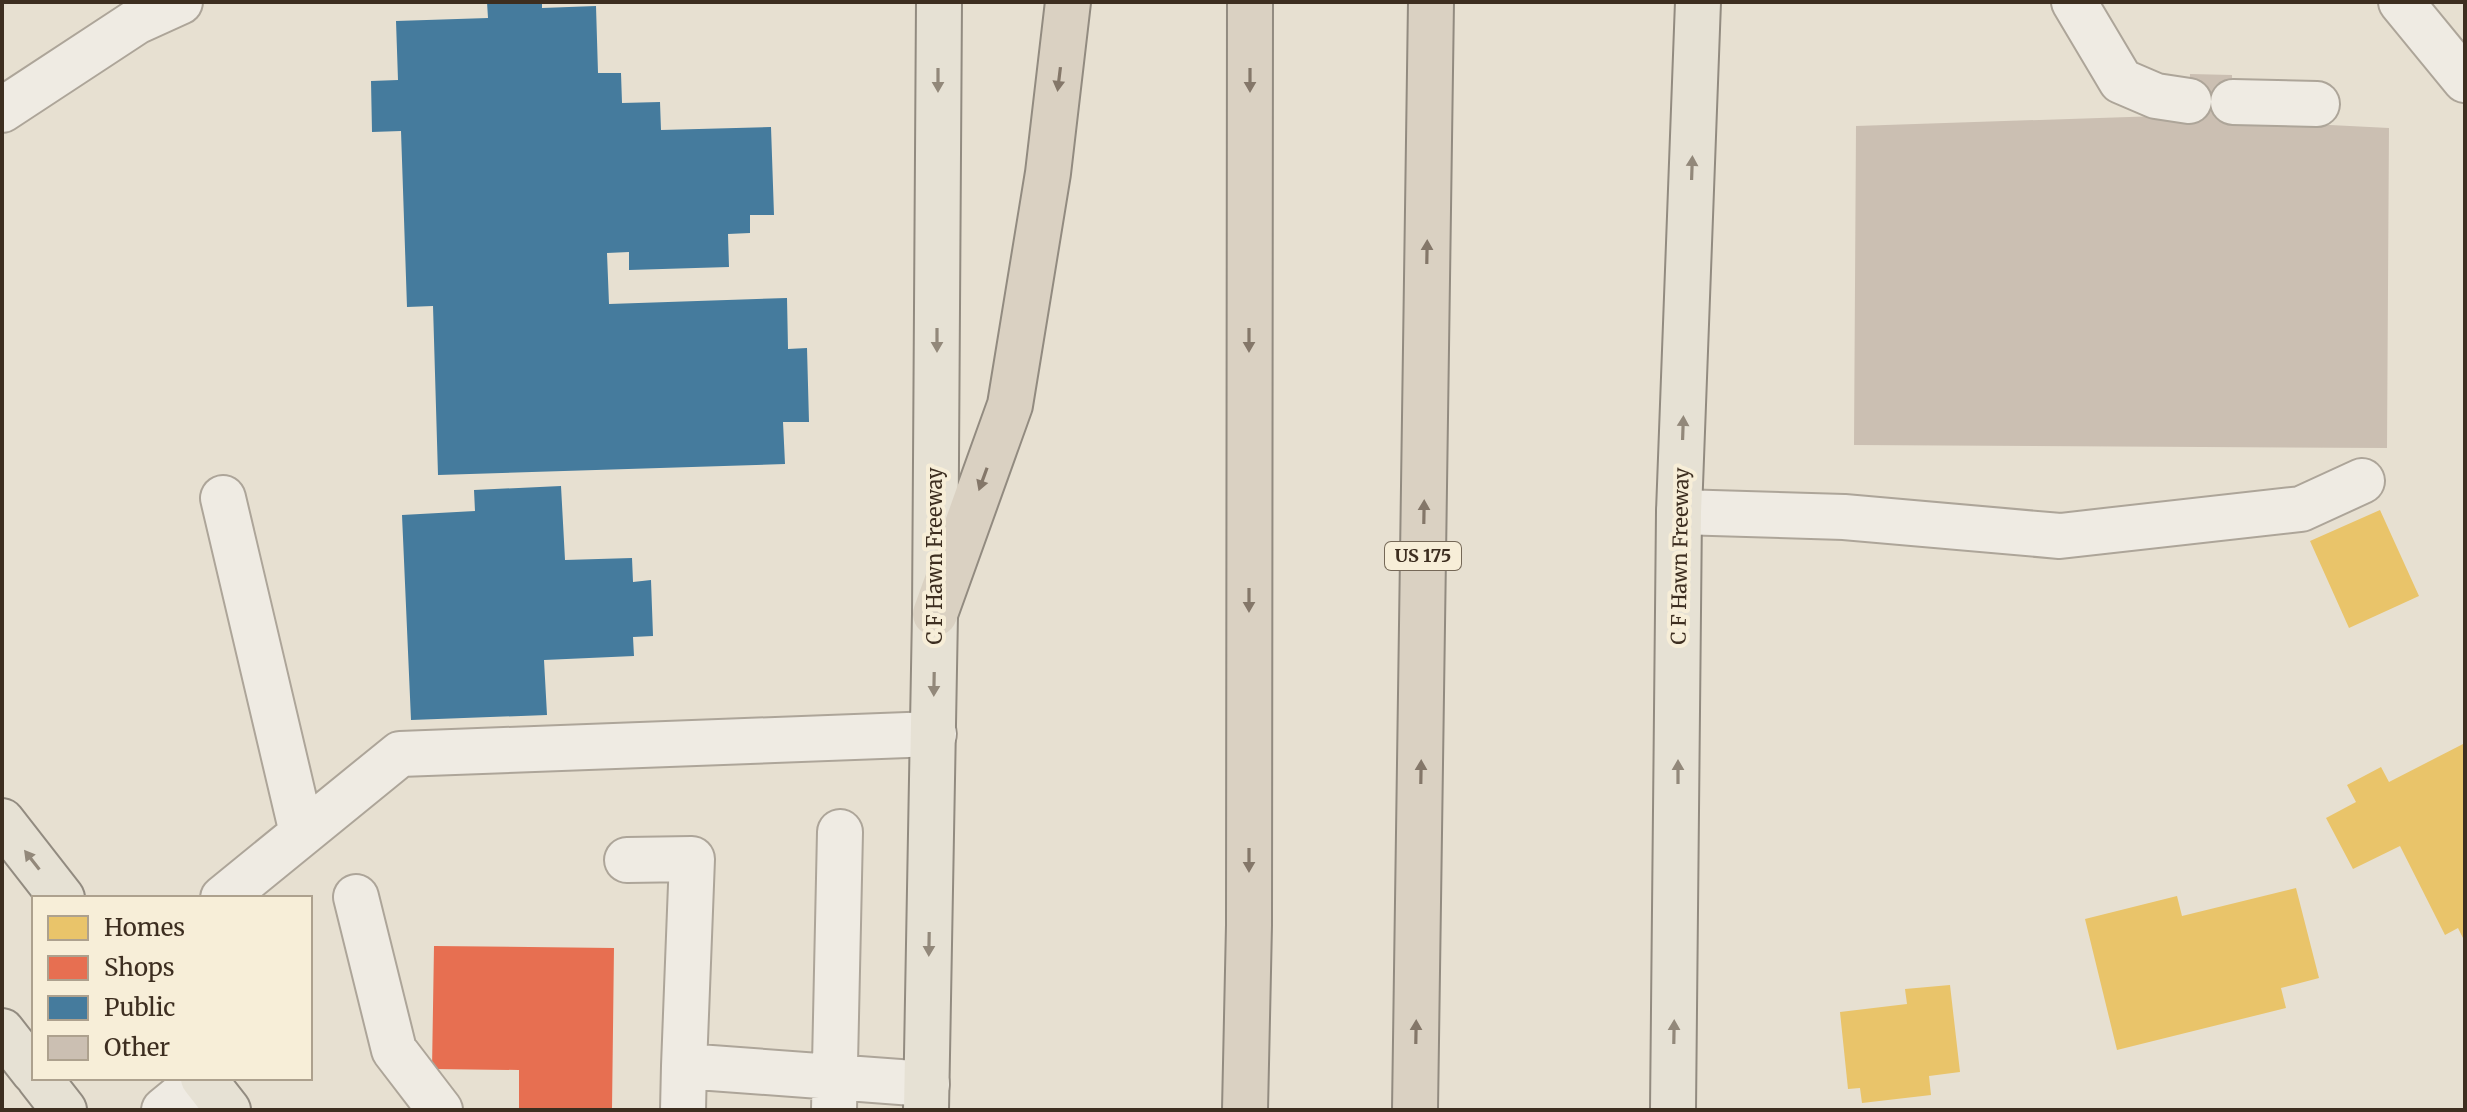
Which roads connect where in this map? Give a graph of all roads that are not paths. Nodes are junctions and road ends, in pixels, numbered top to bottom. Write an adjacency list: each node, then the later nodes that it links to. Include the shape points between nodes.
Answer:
1 (180, 2): 13 (street, via 136,22)
2 (939, 2): 17 (main road, C F Hawn Freeway, one-way to 17)
3 (1068, 2): 17 (highway, one-way to 17, via 1048,173 1010,405)
4 (1250, 2): 39 (highway, one-way to 39)
5 (1431, 2): 40 (highway, US 175, one-way to 5)
6 (1698, 2): 16 (main road, C F Hawn Freeway, one-way to 6)
7 (2074, 2): 10 (street, via 2121,81 2156,96)
8 (2401, 2): 9 (street)
9 (2465, 80)
10 (2189, 101)
11 (2233, 102): 12 (street)
12 (2317, 104)
13 (2, 110)
14 (2362, 481): 16 (street, via 2301,509 2060,536 1844,517)
15 (223, 498): 21 (street)
16 (1679, 512): 41 (main road, C F Hawn Freeway, one-way to 16)
17 (935, 614): 18 (main road, C F Hawn Freeway, one-way to 18)
18 (934, 734): 21 (street, via 400,754); 33 (main road, C F Hawn Freeway, one-way to 33)
19 (2, 821): 23 (main road, one-way to 19)
20 (840, 832): 32 (street)
21 (302, 833): 24 (street)
22 (627, 860): 27 (street, via 692,859)
23 (60, 896)
24 (225, 896)
25 (356, 897): 37 (street, via 394,1050)
26 (2, 1031): 28 (main road)
27 (684, 1066): 32 (street); 38 (street)
28 (32, 1069)
29 (41, 1080): 34 (main road)
30 (201, 1080): 35 (street)
31 (205, 1080): 36 (main road)
32 (834, 1093): 33 (street)
33 (926, 1097)
34 (64, 1110)
35 (164, 1110)
36 (228, 1110)
37 (440, 1110)
38 (683, 1110)
39 (1245, 1110)
40 (1415, 1110)
41 (1673, 1110)

